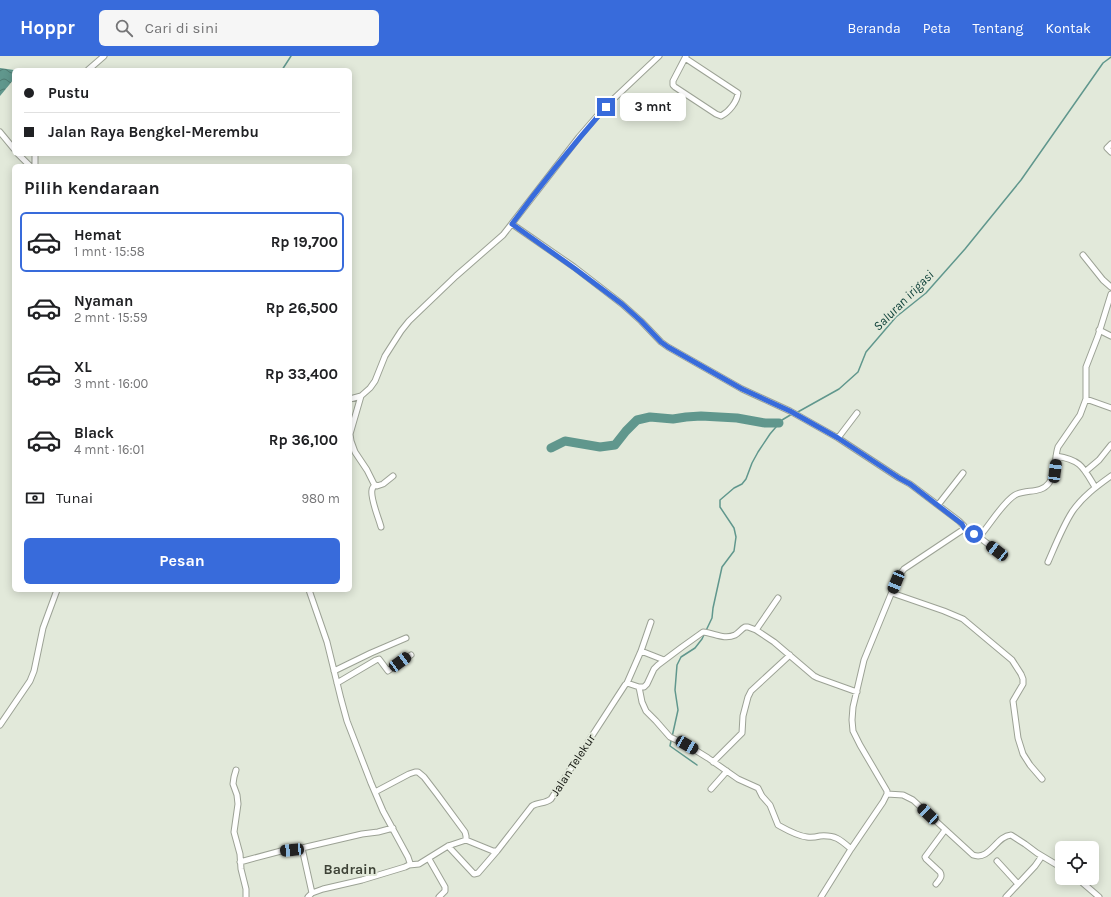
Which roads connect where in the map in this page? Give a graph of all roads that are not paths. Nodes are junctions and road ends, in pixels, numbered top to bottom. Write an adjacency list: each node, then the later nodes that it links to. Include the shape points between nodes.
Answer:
1 (104, 56): 4 (street)
2 (659, 56): 11 (street, via 579,137)
3 (686, 57): 3 (street, via 738,93 735,102 726,113 721,116 716,114 675,88 673,81)
4 (90, 68)
5 (0, 132): 7 (street)
6 (1111, 144): 8 (street, via 1108,148)
7 (12, 147)
8 (1111, 152)
9 (20, 156): 10 (street)
10 (28, 164)
11 (512, 224): 17 (street, via 409,321 385,356 374,383); 23 (street, via 622,304 668,347 742,389 790,411)
12 (1083, 256): 13 (street)
13 (1111, 287)
14 (1111, 294): 15 (street)
15 (1099, 330): 16 (street); 19 (street, via 1086,367)
16 (1111, 336)
17 (361, 396): 18 (street); 22 (street)
18 (352, 398)
19 (1086, 399): 20 (street); 26 (street, via 1080,415 1058,447)
20 (1111, 408)
21 (857, 413): 23 (street)
22 (352, 430)
23 (838, 438): 33 (street)
24 (352, 443): 31 (street)
25 (1111, 446): 27 (street)
26 (1056, 456): 27 (street, via 1072,459); 36 (street, via 1054,475 1047,485 1041,490 1013,496)
27 (1086, 471): 32 (street)
28 (963, 473): 33 (street)
29 (393, 476): 31 (street, via 383,484)
30 (1111, 476): 32 (street)
31 (375, 485): 34 (street, via 372,495)
32 (1095, 487): 38 (street, via 1072,511)
33 (938, 505): 35 (street)
34 (381, 527)
35 (964, 528): 36 (street); 41 (street, via 904,569)
36 (979, 537): 37 (street)
37 (997, 551)
38 (1048, 562)
39 (56, 592): 55 (street, via 43,628 30,681)
40 (310, 592): 50 (street)
41 (892, 593): 54 (street, via 864,660); 59 (street, via 963,619 1012,660 1023,679 1023,684 1013,701 1018,738 1030,765)
42 (778, 598): 44 (street)
43 (651, 622): 46 (street, Jalan Telekur)
44 (756, 630): 48 (street); 49 (street, via 745,627 727,637 703,632)
45 (406, 638): 50 (street)
46 (641, 651): 49 (street); 51 (street, Jalan Telekur)
47 (411, 654): 52 (street, via 388,671 379,659 376,660)
48 (790, 655): 54 (street, via 818,678); 56 (street, via 751,691 743,716 742,733)
49 (664, 660): 53 (street, via 654,670 646,686)
50 (334, 671): 52 (street)
51 (627, 683): 53 (street); 69 (street, Jalan Telekur, via 551,799 546,803 534,804)
52 (337, 684): 61 (street, via 347,721)
53 (639, 687): 56 (street, via 646,711 670,737)
54 (857, 692): 62 (street, via 852,731)
55 (0, 725)
56 (713, 762): 58 (street)
57 (236, 770): 73 (street, via 233,784 238,804 234,832)
58 (727, 771): 60 (street); 68 (street, via 758,788 780,826 800,836 836,838)
59 (1042, 779)
60 (711, 789)
61 (375, 792): 63 (street); 65 (street, via 408,774 420,773 465,832)
62 (887, 794): 64 (street, via 903,795 913,800); 68 (street)
63 (393, 828): 67 (street); 75 (street, via 408,857)
64 (945, 830): 70 (street, via 978,857 1009,835); 76 (street, via 925,857 942,874)
65 (466, 840): 66 (street); 69 (street)
66 (448, 846): 69 (street, Jalan Telekur, via 474,874 478,874); 71 (street)
67 (302, 848): 73 (street); 79 (street)
68 (851, 849): 82 (street)
69 (497, 851)
70 (1042, 856): 74 (street); 77 (street)
71 (429, 859): 75 (street); 81 (street, via 445,887)
72 (997, 861): 77 (street)
73 (240, 862): 80 (street)
74 (1055, 864)
75 (409, 865): 79 (street)
76 (936, 884)
77 (1018, 884): 83 (street)
78 (1084, 885): 84 (street)
79 (310, 895)
80 (246, 897)
81 (440, 897)
82 (821, 897)
83 (1006, 897)
84 (1099, 897)

